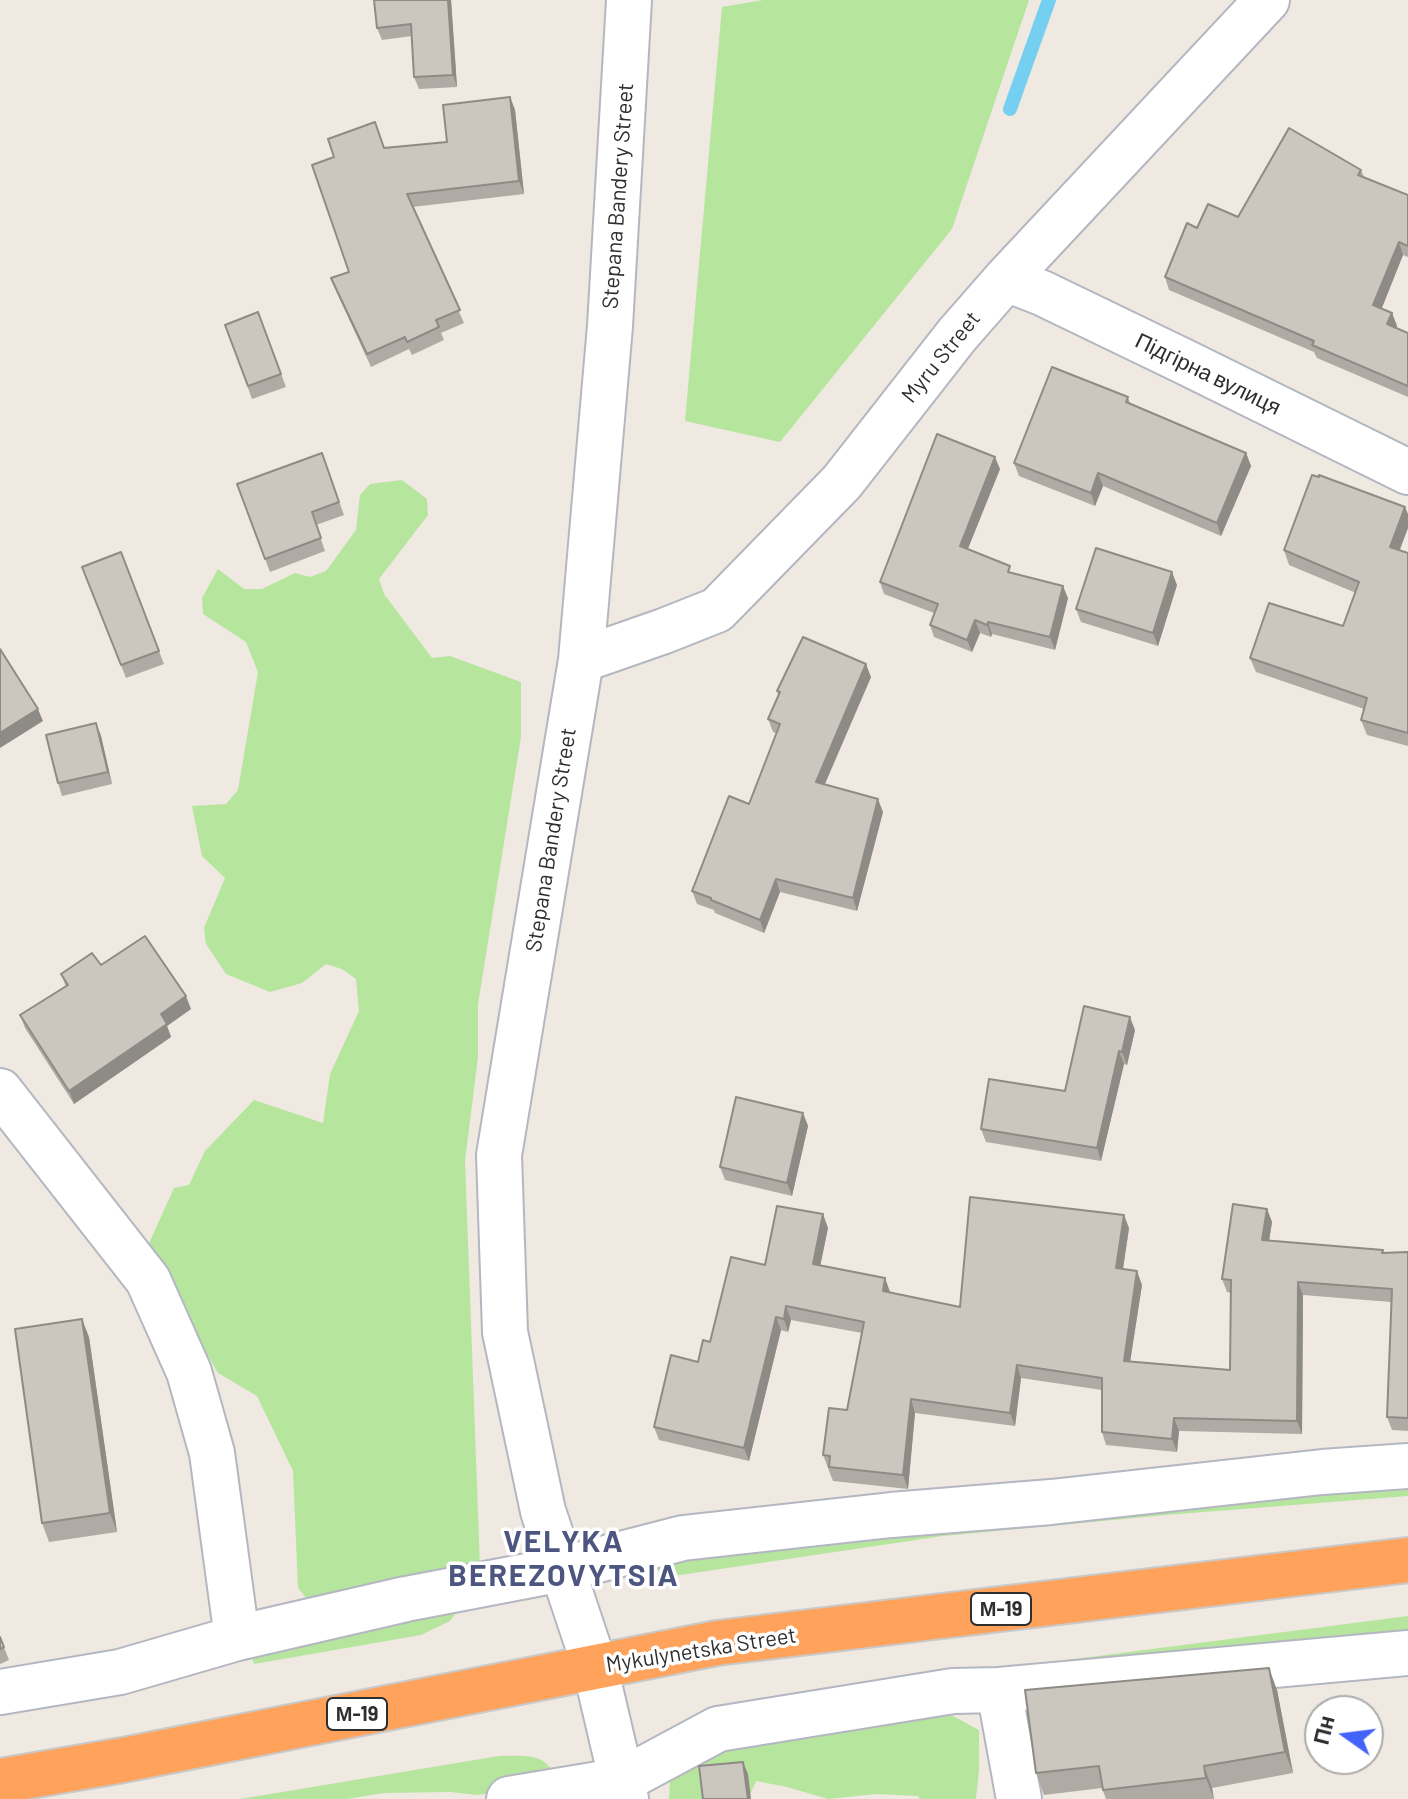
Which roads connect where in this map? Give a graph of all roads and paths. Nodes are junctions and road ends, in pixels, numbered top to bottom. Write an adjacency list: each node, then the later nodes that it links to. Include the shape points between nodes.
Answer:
1 (629, 0): 5 (street, Stepana Bandery Street, via 610,326)
2 (1267, 0): 3 (street, Myru Street)
3 (1006, 279): 4 (street, Підгірна вулиця); 5 (street, Myru Street, via 842,482 717,610)
4 (1408, 472)
5 (581, 660): 9 (street, Stepana Bandery Street, via 499,1155 505,1332 543,1511)
6 (0, 1091): 10 (street, via 148,1280 189,1372 212,1453)
7 (1408, 1466): 9 (street, via 683,1538)
8 (1408, 1560): 12 (highway, Mykulynetska Street / М-19, via 717,1643)
9 (563, 1569): 10 (street); 12 (street, Stepana Bandery Street)
10 (237, 1638): 14 (street, via 120,1672)
11 (1408, 1653): 13 (street)
12 (595, 1667): 15 (highway, Mykulynetska Street / М-19); 16 (street, Stepana Bandery Street)
13 (999, 1690): 16 (street, via 953,1691 718,1729); 18 (street)
14 (0, 1692)
15 (0, 1781)
16 (625, 1790): 17 (street)
17 (509, 1799)
18 (1019, 1799)

